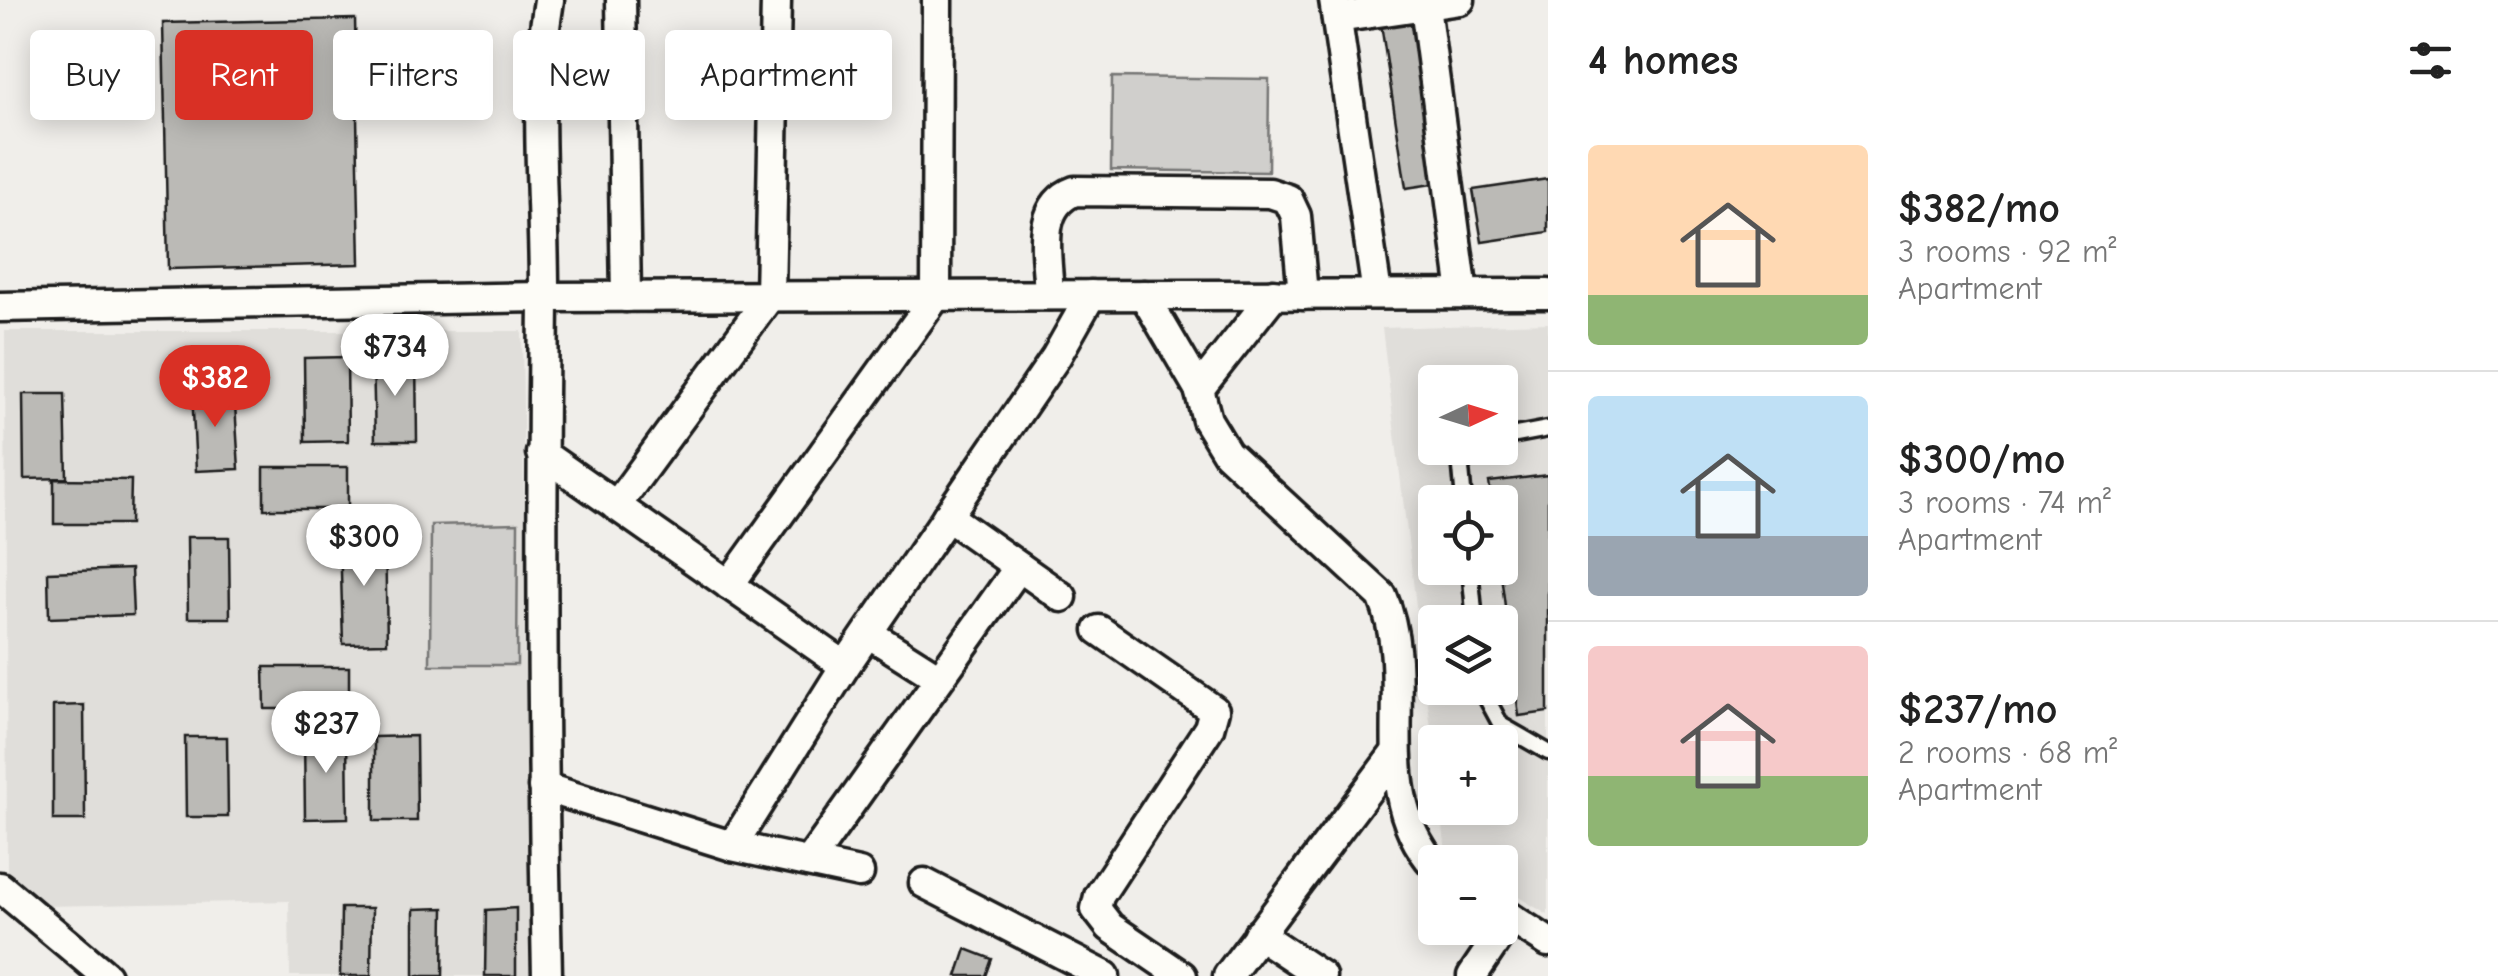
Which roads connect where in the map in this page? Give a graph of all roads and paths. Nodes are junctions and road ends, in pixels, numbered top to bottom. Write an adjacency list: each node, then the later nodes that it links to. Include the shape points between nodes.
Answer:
1 (548, 0): 18 (street, via 538,61)
2 (621, 0): 19 (street)
3 (776, 0): 16 (street)
4 (936, 0): 17 (street)
5 (1460, 0): 6 (street)
6 (1425, 6): 7 (street); 11 (street)
7 (1336, 9): 10 (street)
8 (1274, 294): 9 (street); 15 (street); 21 (street)
9 (1303, 294): 10 (street); 13 (street, via 1296,216 1288,200 1270,193 1075,191 1058,197 1048,212)
10 (1377, 294): 11 (street)
11 (1463, 294): 12 (street)
12 (1548, 294)
13 (1048, 295): 14 (street); 17 (street)
14 (1091, 295): 15 (street); 26 (street)
15 (1144, 295): 21 (street)
16 (770, 296): 17 (street); 19 (street); 25 (street)
17 (936, 296): 28 (street)
18 (544, 297): 19 (street); 20 (street); 24 (street)
19 (626, 297)
20 (0, 307)
21 (1199, 389): 36 (street, via 1207,420 1227,453 1382,596 1394,622)
22 (1548, 429): 23 (lane)
23 (1518, 435)
24 (541, 454): 25 (street); 37 (street)
25 (616, 506): 28 (street)
26 (947, 516): 27 (street); 31 (street)
27 (1019, 568): 29 (street); 33 (street)
28 (729, 585): 32 (street)
29 (1062, 598)
30 (1099, 630): 51 (street, via 1214,710 1096,910)
31 (868, 633): 32 (street); 33 (street)
32 (846, 666): 38 (street)
33 (939, 678): 40 (street)
34 (1490, 705): 35 (lane, via 1501,725)
35 (1548, 752)
36 (1394, 756): 39 (street); 45 (street)
37 (543, 787): 38 (street); 49 (street)
38 (732, 846): 40 (street)
39 (1418, 847)
40 (809, 862): 41 (street)
41 (860, 873)
42 (924, 882): 50 (street)
43 (0, 888): 48 (street)
44 (1518, 923): 46 (street)
45 (1258, 934): 52 (street); 53 (street)
46 (1548, 942)
47 (1489, 945): 54 (street)
48 (106, 976)
49 (547, 976)
50 (1105, 976)
51 (1182, 976)
52 (1228, 976)
53 (1321, 976)
54 (1472, 976)

